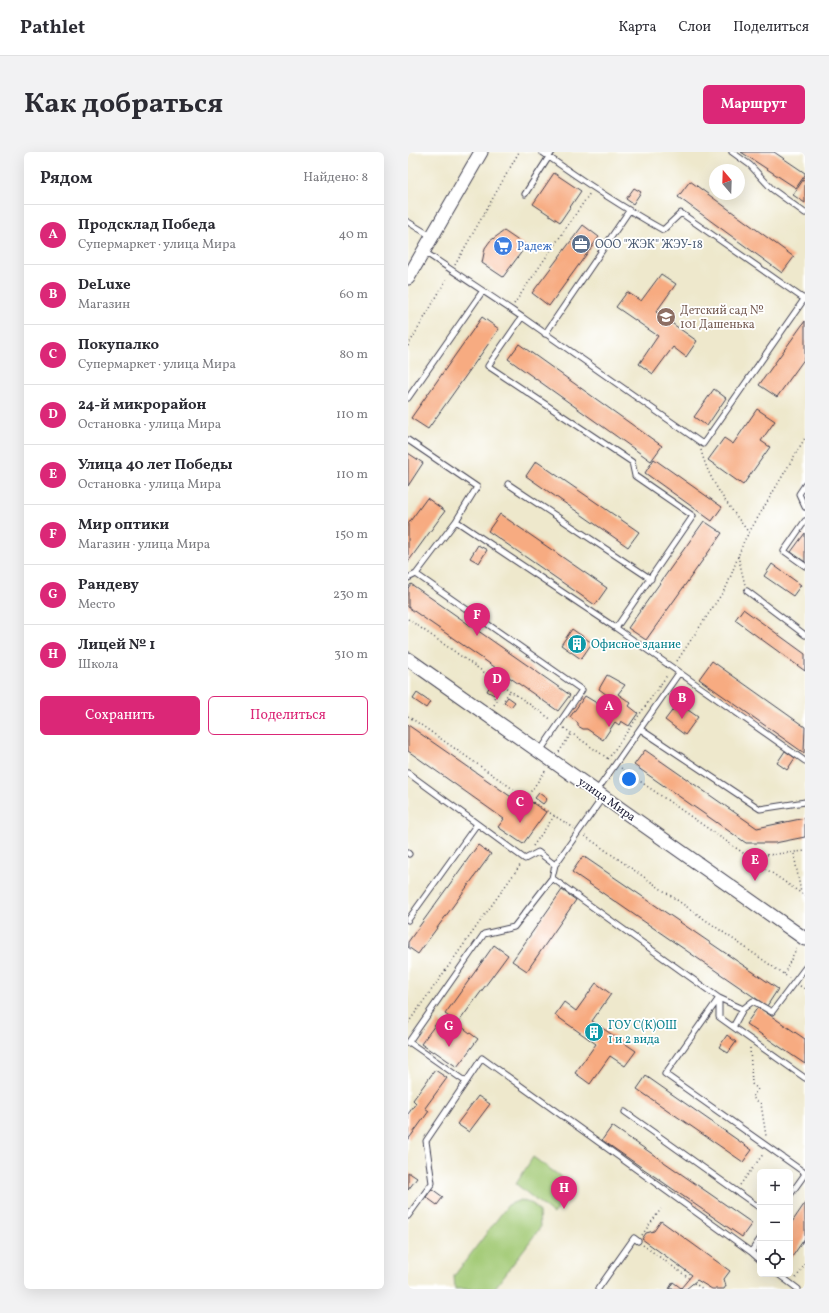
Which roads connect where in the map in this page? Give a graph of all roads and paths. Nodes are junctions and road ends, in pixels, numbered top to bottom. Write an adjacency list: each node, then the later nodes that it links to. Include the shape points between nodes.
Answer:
1 (481, 152): 11 (street)
2 (520, 152): 13 (path)
3 (542, 152): 5 (lane)
4 (732, 152): 9 (lane, via 750,165 772,190)
5 (551, 154): 6 (lane); 7 (lane)
6 (593, 188): 8 (lane); 17 (path)
7 (525, 194)
8 (629, 211): 16 (lane, via 663,230 681,213); 19 (lane)
9 (805, 213)
10 (408, 222): 11 (lane)
11 (432, 236): 12 (street)
12 (423, 251): 13 (lane); 14 (street)
13 (452, 270): 15 (lane); 20 (path)
14 (408, 278)
15 (482, 292): 17 (lane); 21 (lane)
16 (805, 298): 24 (lane, via 703,444)
17 (510, 310): 18 (lane)
18 (522, 317): 19 (lane); 35 (lane, via 488,366 632,462 635,476 693,516)
19 (545, 334): 24 (lane)
20 (408, 346)
21 (408, 398)
22 (805, 438): 30 (path)
23 (408, 440): 28 (lane, via 477,487)
24 (698, 441): 30 (path, via 706,469 717,489)
25 (508, 484): 35 (lane)
26 (805, 486): 27 (lane, via 799,494)
27 (805, 507)
28 (456, 521): 33 (lane); 38 (lane)
29 (805, 521): 32 (lane, via 784,551)
30 (749, 533): 31 (path)
31 (738, 556): 36 (path); 41 (path, via 726,586)
32 (805, 566)
33 (416, 574): 34 (lane); 48 (lane, via 582,690)
34 (408, 578)
35 (651, 579): 38 (lane)
36 (747, 591): 39 (lane)
37 (408, 619): 43 (path)
38 (616, 628): 41 (lane)
39 (805, 635)
40 (408, 659): 50 (street, улица Мира)
41 (672, 668): 42 (lane); 51 (path)
42 (679, 673): 49 (lane); 52 (lane)
43 (502, 685): 44 (path); 45 (path)
44 (510, 691): 46 (path); 48 (path)
45 (494, 698)
46 (502, 703)
47 (408, 716): 57 (path, via 526,798)
48 (558, 724): 50 (lane); 51 (path)
49 (640, 730): 53 (lane); 56 (lane, via 760,809)
50 (540, 751): 55 (street, улица Мира)
51 (608, 759): 53 (path)
52 (805, 761)
53 (616, 764): 55 (lane); 62 (path)
54 (408, 773): 58 (lane)
55 (600, 794): 59 (lane); 69 (street, улица Мира)
56 (805, 802)
57 (555, 815): 59 (path); 63 (path)
58 (477, 824): 63 (lane); 68 (lane)
59 (579, 831): 64 (lane); 71 (path)
60 (805, 851): 61 (path)
61 (794, 854): 62 (path); 66 (path)
62 (747, 857): 66 (path)
63 (525, 859): 64 (lane, via 538,852); 76 (path)
64 (556, 865): 65 (lane)
65 (552, 878): 74 (lane); 79 (lane, via 514,927 484,934)
66 (801, 893): 67 (path)
67 (805, 896)
68 (408, 920)
69 (804, 938): 71 (path)
70 (805, 968): 72 (lane)
71 (783, 974): 72 (path)
72 (794, 981): 73 (path); 75 (lane, via 772,1012 753,1001)
73 (805, 989)
74 (719, 998): 75 (lane); 77 (lane, via 720,1017); 84 (lane, via 665,1074)
75 (743, 1009): 77 (lane)
76 (408, 1023)
77 (733, 1027): 78 (lane)
78 (749, 1038): 80 (lane); 82 (path)
79 (408, 1042): 81 (lane)
80 (805, 1078)
81 (466, 1082): 88 (lane, via 426,1141 432,1182); 91 (lane, via 482,1058)
82 (752, 1084)
83 (625, 1112): 86 (lane)
84 (805, 1174): 85 (lane)
85 (793, 1191)
86 (757, 1206)
87 (661, 1209): 89 (path)
88 (408, 1216)
89 (638, 1241): 95 (path); 98 (lane, via 634,1238)
90 (759, 1241): 91 (lane)
91 (751, 1252): 92 (lane)
92 (757, 1257)
93 (805, 1264): 97 (path)
94 (782, 1277): 97 (lane)
95 (690, 1280)
96 (694, 1283): 99 (path)
97 (791, 1284): 100 (lane)
98 (598, 1289)
99 (703, 1289)
100 (798, 1289)

